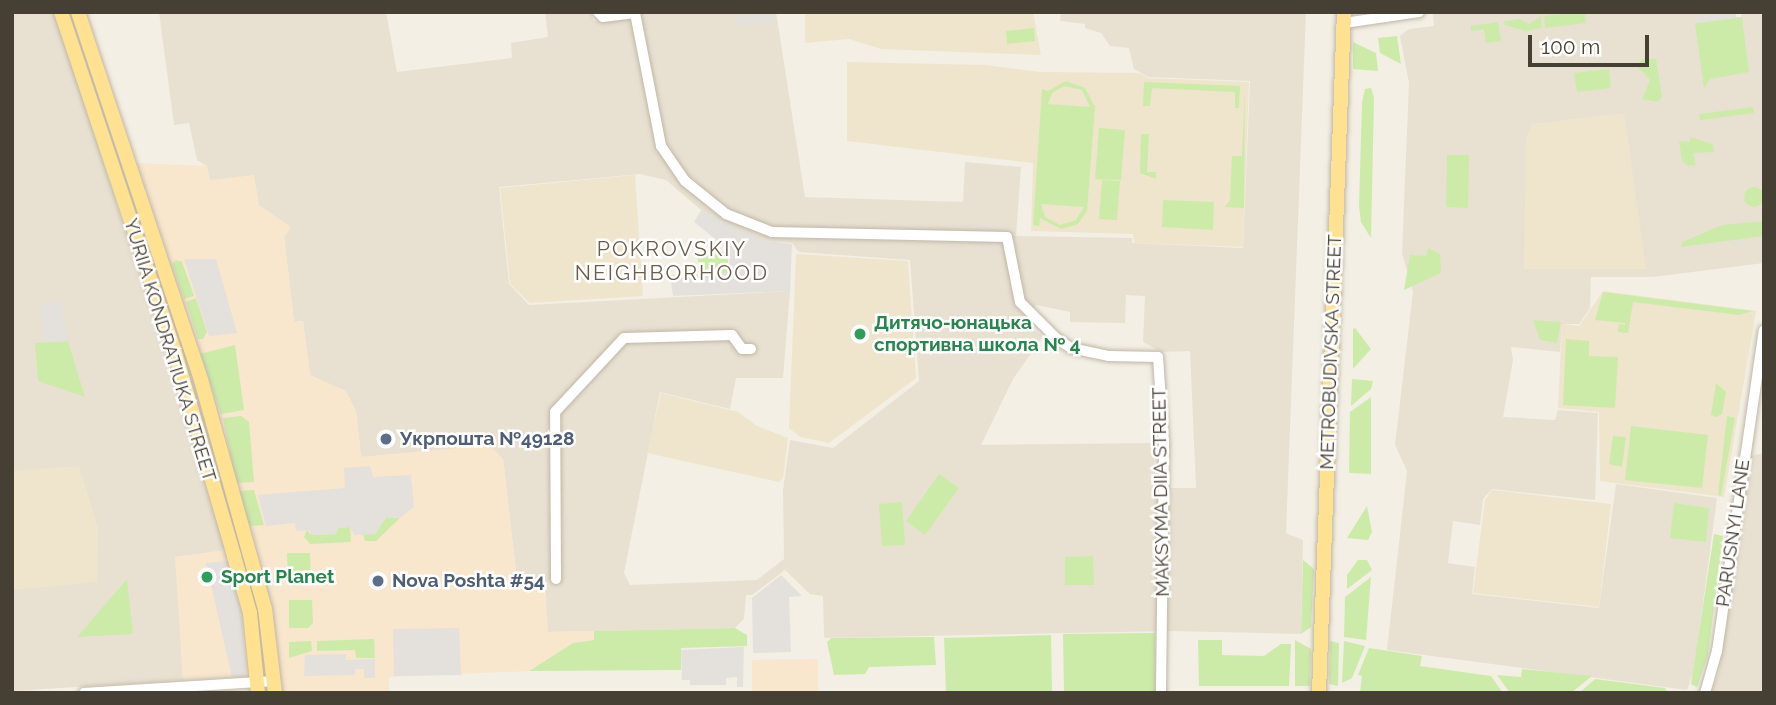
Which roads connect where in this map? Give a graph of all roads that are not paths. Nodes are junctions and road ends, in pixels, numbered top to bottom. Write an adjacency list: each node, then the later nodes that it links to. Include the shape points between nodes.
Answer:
1 (61, 12): 7 (main road, YURIIA KONDRATIUKA STREET)
2 (78, 12): 6 (main road, YURIIA KONDRATIUKA STREET)
3 (598, 12): 16 (street, MAKSYMA DIIA STREET, via 603,16 635,13 660,146 685,181 726,214 772,232 1007,236 1020,302 1056,338 1072,348 1109,356 1158,357 1164,444)
4 (1419, 12): 5 (street)
5 (1344, 18): 17 (main road, METROBUDIVSKA STREET)
6 (177, 308): 7 (main road); 10 (main road, YURIIA KONDRATIUKA STREET)
7 (161, 313): 11 (main road, YURIIA KONDRATIUKA STREET)
8 (1764, 330): 18 (street, PARUSNYI LANE, via 1717,651)
9 (751, 349): 12 (street, via 742,349 732,335 624,338 555,412)
10 (226, 472): 11 (main road); 13 (main road, YURIIA KONDRATIUKA STREET, via 265,610)
11 (210, 476): 14 (main road, YURIIA KONDRATIUKA STREET, via 250,613)
12 (556, 579)
13 (275, 687): 14 (street)
14 (257, 688): 15 (street)
15 (84, 693)
16 (1161, 693)
17 (1319, 693)
18 (1705, 693)

